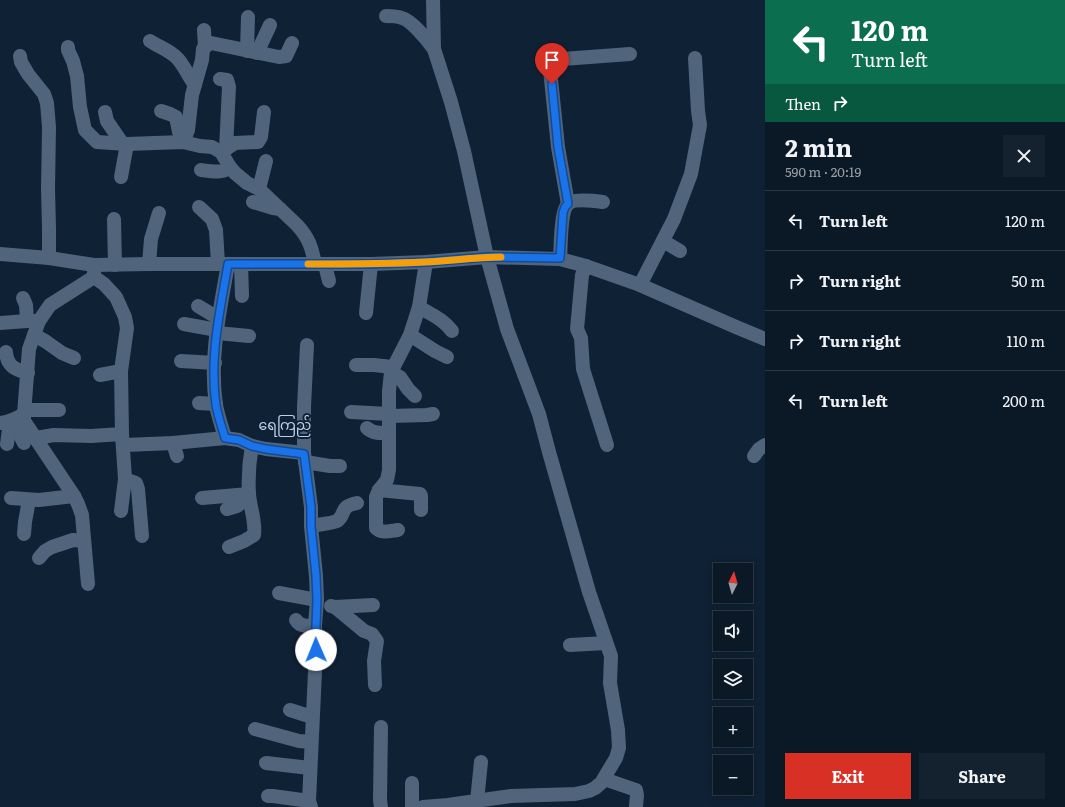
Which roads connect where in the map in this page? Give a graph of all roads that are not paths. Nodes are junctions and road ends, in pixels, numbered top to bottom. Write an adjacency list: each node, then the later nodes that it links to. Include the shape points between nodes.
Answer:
1 (432, 0): 10 (street)
2 (386, 16): 10 (street, via 401,17 412,23)
3 (248, 17): 11 (street)
4 (270, 24): 11 (street)
5 (204, 30): 9 (street)
6 (150, 40): 16 (street, via 178,59)
7 (292, 43): 11 (street, via 286,56 279,58)
8 (68, 47): 21 (street, via 77,76 85,130 97,142)
9 (205, 47): 11 (street, via 211,43); 16 (street)
10 (434, 49): 38 (street, via 464,151)
11 (252, 52)
12 (630, 54): 30 (street, via 549,60 558,147)
13 (20, 56): 39 (street, via 28,74 44,94 47,104)
14 (695, 58): 35 (street, via 700,125 691,174)
15 (220, 79): 22 (street, via 227,80 229,87)
16 (195, 85): 20 (street)
17 (161, 111): 20 (street, via 176,117)
18 (105, 112): 21 (street, via 107,121)
19 (264, 112): 22 (street, via 258,142 235,143)
20 (184, 140): 21 (street); 22 (street)
21 (124, 144): 26 (street)
22 (224, 151): 24 (street)
23 (266, 161): 27 (street)
24 (230, 167): 25 (street, via 227,171); 27 (street)
25 (201, 170)
26 (121, 177)
27 (259, 189): 32 (street)
28 (253, 202): 32 (street)
29 (603, 202): 30 (street, via 574,201)
30 (568, 204): 40 (street, via 563,213)
31 (199, 208): 43 (street, via 212,219)
32 (280, 209): 44 (street, via 297,224)
33 (159, 213): 42 (street, via 151,240)
34 (114, 219): 46 (street)
35 (663, 241): 36 (street); 50 (street)
36 (680, 251)
37 (0, 254): 39 (street)
38 (487, 257): 40 (street); 41 (street); 121 (street, via 507,329 539,414)
39 (49, 258): 48 (street)
40 (560, 258): 47 (street)
41 (426, 262): 45 (street); 54 (street)
42 (149, 264): 43 (street); 46 (street)
43 (229, 264): 44 (street); 51 (street); 59 (street)
44 (320, 264): 45 (street); 49 (street)
45 (371, 264): 55 (street)
46 (115, 265): 48 (street)
47 (586, 266): 50 (street); 90 (street, via 582,275 577,329 581,338 583,369)
48 (94, 271): 56 (street); 73 (street, via 116,297 126,316 127,328)
49 (329, 281)
50 (640, 285): 64 (street)
51 (242, 296)
52 (23, 298): 56 (street)
53 (198, 306): 59 (street)
54 (419, 307): 60 (street, via 442,320); 62 (street)
55 (366, 313)
56 (33, 321): 57 (street); 61 (street)
57 (0, 323)
58 (184, 324): 59 (street)
59 (217, 327): 63 (street); 70 (street)
60 (452, 331)
61 (34, 335): 68 (street); 74 (street)
62 (410, 335): 67 (street); 72 (street)
63 (249, 336)
64 (765, 339)
65 (307, 345): 94 (street)
66 (6, 352): 74 (street, via 12,367)
67 (447, 357)
68 (74, 358)
69 (181, 361): 70 (street)
70 (214, 363): 78 (street)
71 (356, 364): 72 (street)
72 (391, 369): 76 (street); 82 (street)
73 (121, 371): 75 (street); 87 (street)
74 (28, 373): 83 (street)
75 (100, 375)
76 (415, 396)
77 (199, 403): 78 (street)
78 (216, 404): 86 (street)
79 (59, 410): 83 (street)
80 (351, 412): 82 (street)
81 (433, 414): 82 (street)
82 (389, 415): 85 (street)
83 (15, 418): 88 (street, via 24,421); 89 (street)
84 (367, 428): 85 (street, via 378,433)
85 (388, 433): 97 (street, via 389,470 387,480)
86 (225, 438): 87 (street, via 175,450); 92 (street, via 239,440)
87 (123, 439): 88 (street, via 54,434); 96 (street)
88 (30, 440): 99 (street)
89 (7, 444)
90 (607, 445)
91 (765, 445): 93 (street)
92 (252, 446): 94 (street); 98 (street)
93 (754, 456)
94 (305, 458): 95 (street, via 330,466); 107 (street)
95 (340, 466)
96 (126, 479): 106 (street); 110 (street, via 136,483 138,489)
97 (379, 490): 105 (street, via 420,494); 108 (street, via 376,497 376,528 383,532)
98 (246, 495): 102 (street); 104 (street, via 237,506); 112 (street, via 255,527 254,535)
99 (74, 496): 101 (street); 111 (street, via 82,515)
100 (11, 498): 101 (street)
101 (35, 498): 109 (street, via 25,522)
102 (202, 498)
103 (357, 503): 107 (street, via 346,506 339,520)
104 (227, 509)
105 (421, 510)
106 (121, 511)
107 (311, 526): 116 (street)
108 (398, 530)
109 (24, 534)
110 (142, 536)
111 (84, 541): 113 (street, via 73,540 52,547); 114 (street)
112 (229, 547)
113 (39, 558)
114 (88, 584)
115 (279, 593): 116 (street)
116 (317, 602): 118 (street); 120 (street)
117 (372, 605): 118 (street)
118 (335, 607): 123 (street, via 364,631 372,634 377,641 374,661)
119 (296, 620): 120 (street, via 303,625)
120 (316, 625): 125 (street)
121 (606, 643): 122 (street); 132 (street, via 611,656 610,683 619,748)
122 (570, 645)
123 (375, 685)
124 (290, 710): 125 (street)
125 (312, 717): 128 (street)
126 (381, 727): 139 (street)
127 (254, 729): 128 (street)
128 (311, 742): 131 (street)
129 (481, 762): 135 (street)
130 (266, 763): 131 (street)
131 (310, 768): 136 (street)
132 (604, 779): 135 (street, via 595,788 575,794 511,796); 138 (street, via 636,790)
133 (412, 784): 140 (street)
134 (268, 796): 136 (street)
135 (477, 801): 137 (street)
136 (312, 805)
137 (448, 806): 141 (street)
138 (636, 806)
139 (381, 807)
140 (412, 807)
141 (423, 807)

